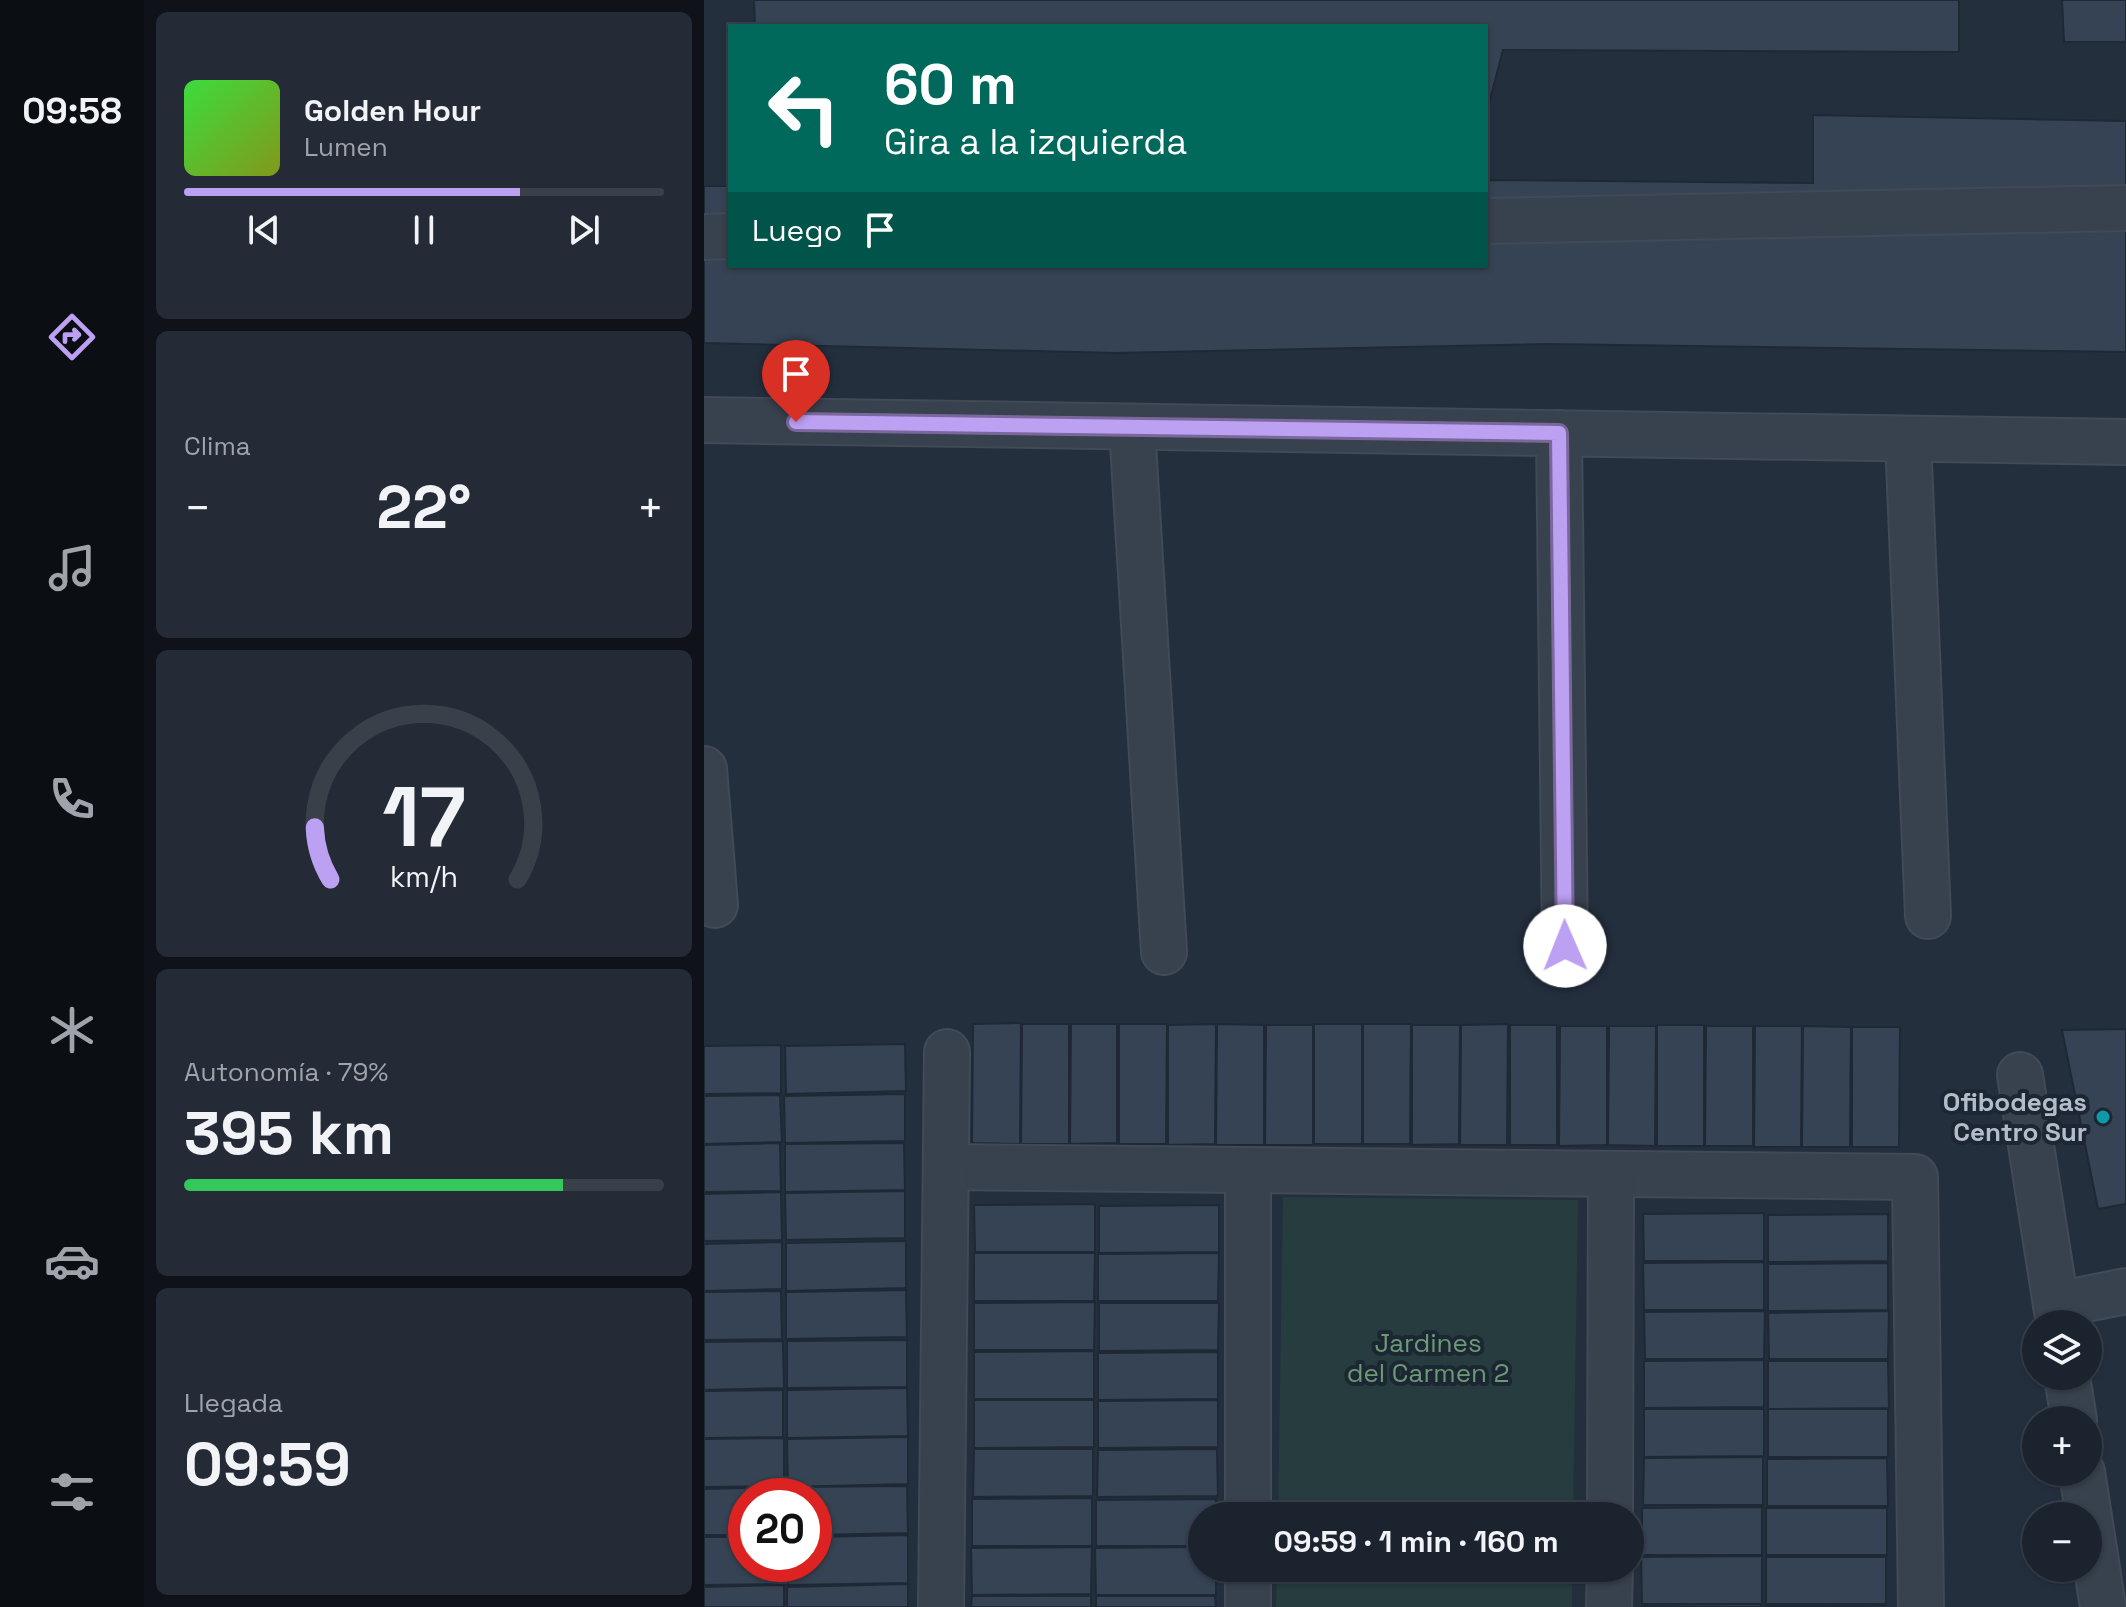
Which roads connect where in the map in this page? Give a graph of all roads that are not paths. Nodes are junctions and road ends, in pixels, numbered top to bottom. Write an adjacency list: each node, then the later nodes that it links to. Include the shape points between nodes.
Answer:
1 (2126, 208): 2 (street)
2 (1488, 221)
3 (728, 236): 4 (street)
4 (704, 237)
5 (704, 420): 6 (street)
6 (1132, 427): 7 (street); 14 (street)
7 (1559, 433): 8 (street); 13 (street)
8 (1908, 439): 9 (street); 12 (street)
9 (2126, 442)
10 (704, 769): 11 (street)
11 (715, 905)
12 (1928, 916)
13 (1565, 946)
14 (1164, 952)
15 (947, 1052): 17 (street)
16 (2020, 1075): 21 (street)
17 (946, 1167): 18 (street); 28 (street)
18 (1248, 1170): 19 (street); 24 (street)
19 (1611, 1175): 25 (street); 31 (street, via 1915,1177)
20 (2126, 1291): 22 (street)
21 (2057, 1310)
22 (2072, 1310)
23 (2084, 1486): 32 (street)
24 (1248, 1502)
25 (1610, 1502)
26 (1248, 1582): 29 (street)
27 (1610, 1582): 30 (street)
28 (941, 1607)
29 (1248, 1607)
30 (1609, 1607)
31 (1921, 1607)
32 (2103, 1607)

